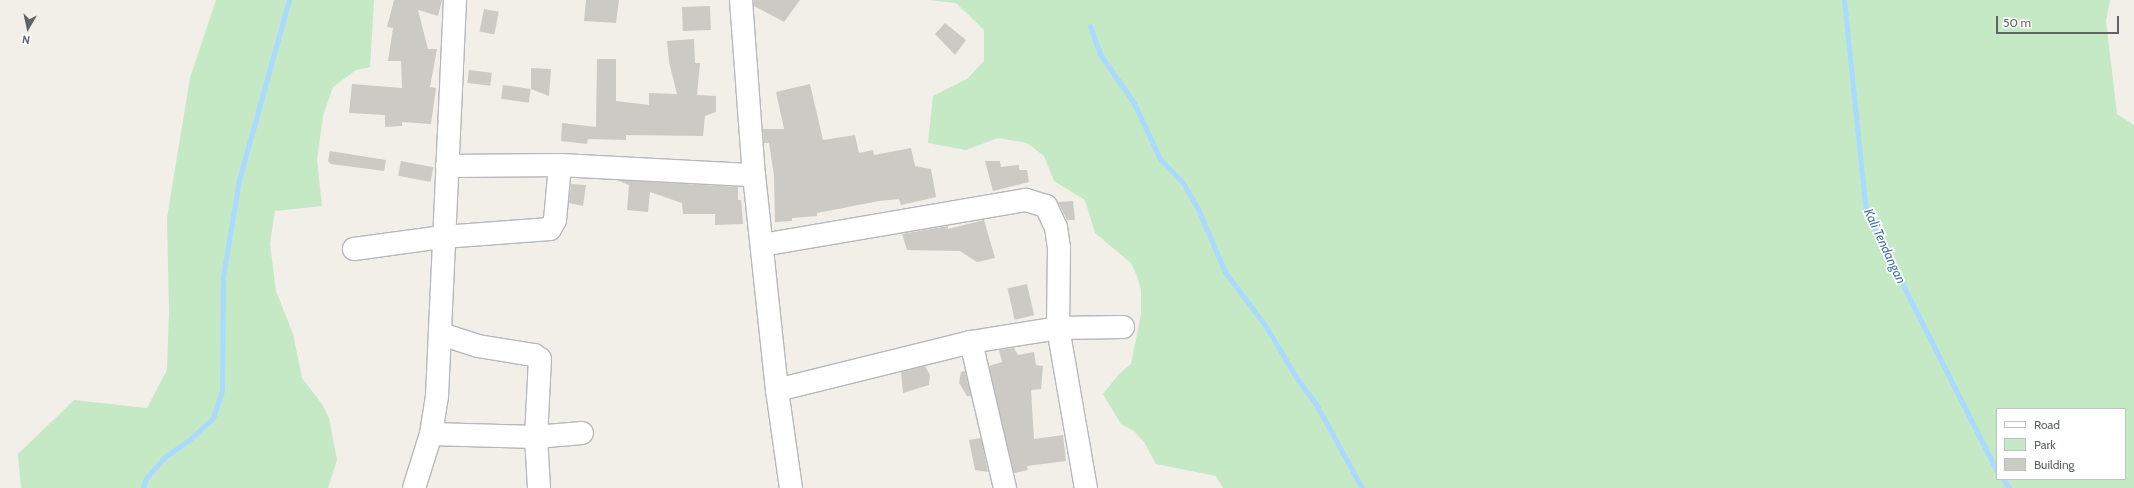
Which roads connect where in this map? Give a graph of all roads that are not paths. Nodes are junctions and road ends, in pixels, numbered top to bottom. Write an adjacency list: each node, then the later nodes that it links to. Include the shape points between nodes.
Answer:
1 (455, 0): 4 (street)
2 (741, 0): 5 (street)
3 (560, 165): 4 (street); 5 (street); 6 (street, via 555,220 550,229)
4 (447, 166): 6 (street)
5 (754, 175): 7 (street)
6 (443, 236): 8 (street); 11 (street)
7 (762, 246): 10 (street, via 942,212 1026,200 1038,202 1046,206 1056,227 1059,248); 13 (street)
8 (354, 249)
9 (1123, 327): 10 (street)
10 (1058, 328): 12 (street); 21 (street)
11 (441, 334): 15 (street, via 437,396); 16 (street, via 478,346 534,355 540,359)
12 (971, 342): 13 (street); 20 (street)
13 (777, 390): 19 (street)
14 (582, 433): 16 (street)
15 (431, 434): 16 (street); 17 (street)
16 (536, 437): 18 (street)
17 (414, 488)
18 (539, 488)
19 (791, 488)
20 (1005, 488)
21 (1086, 488)

